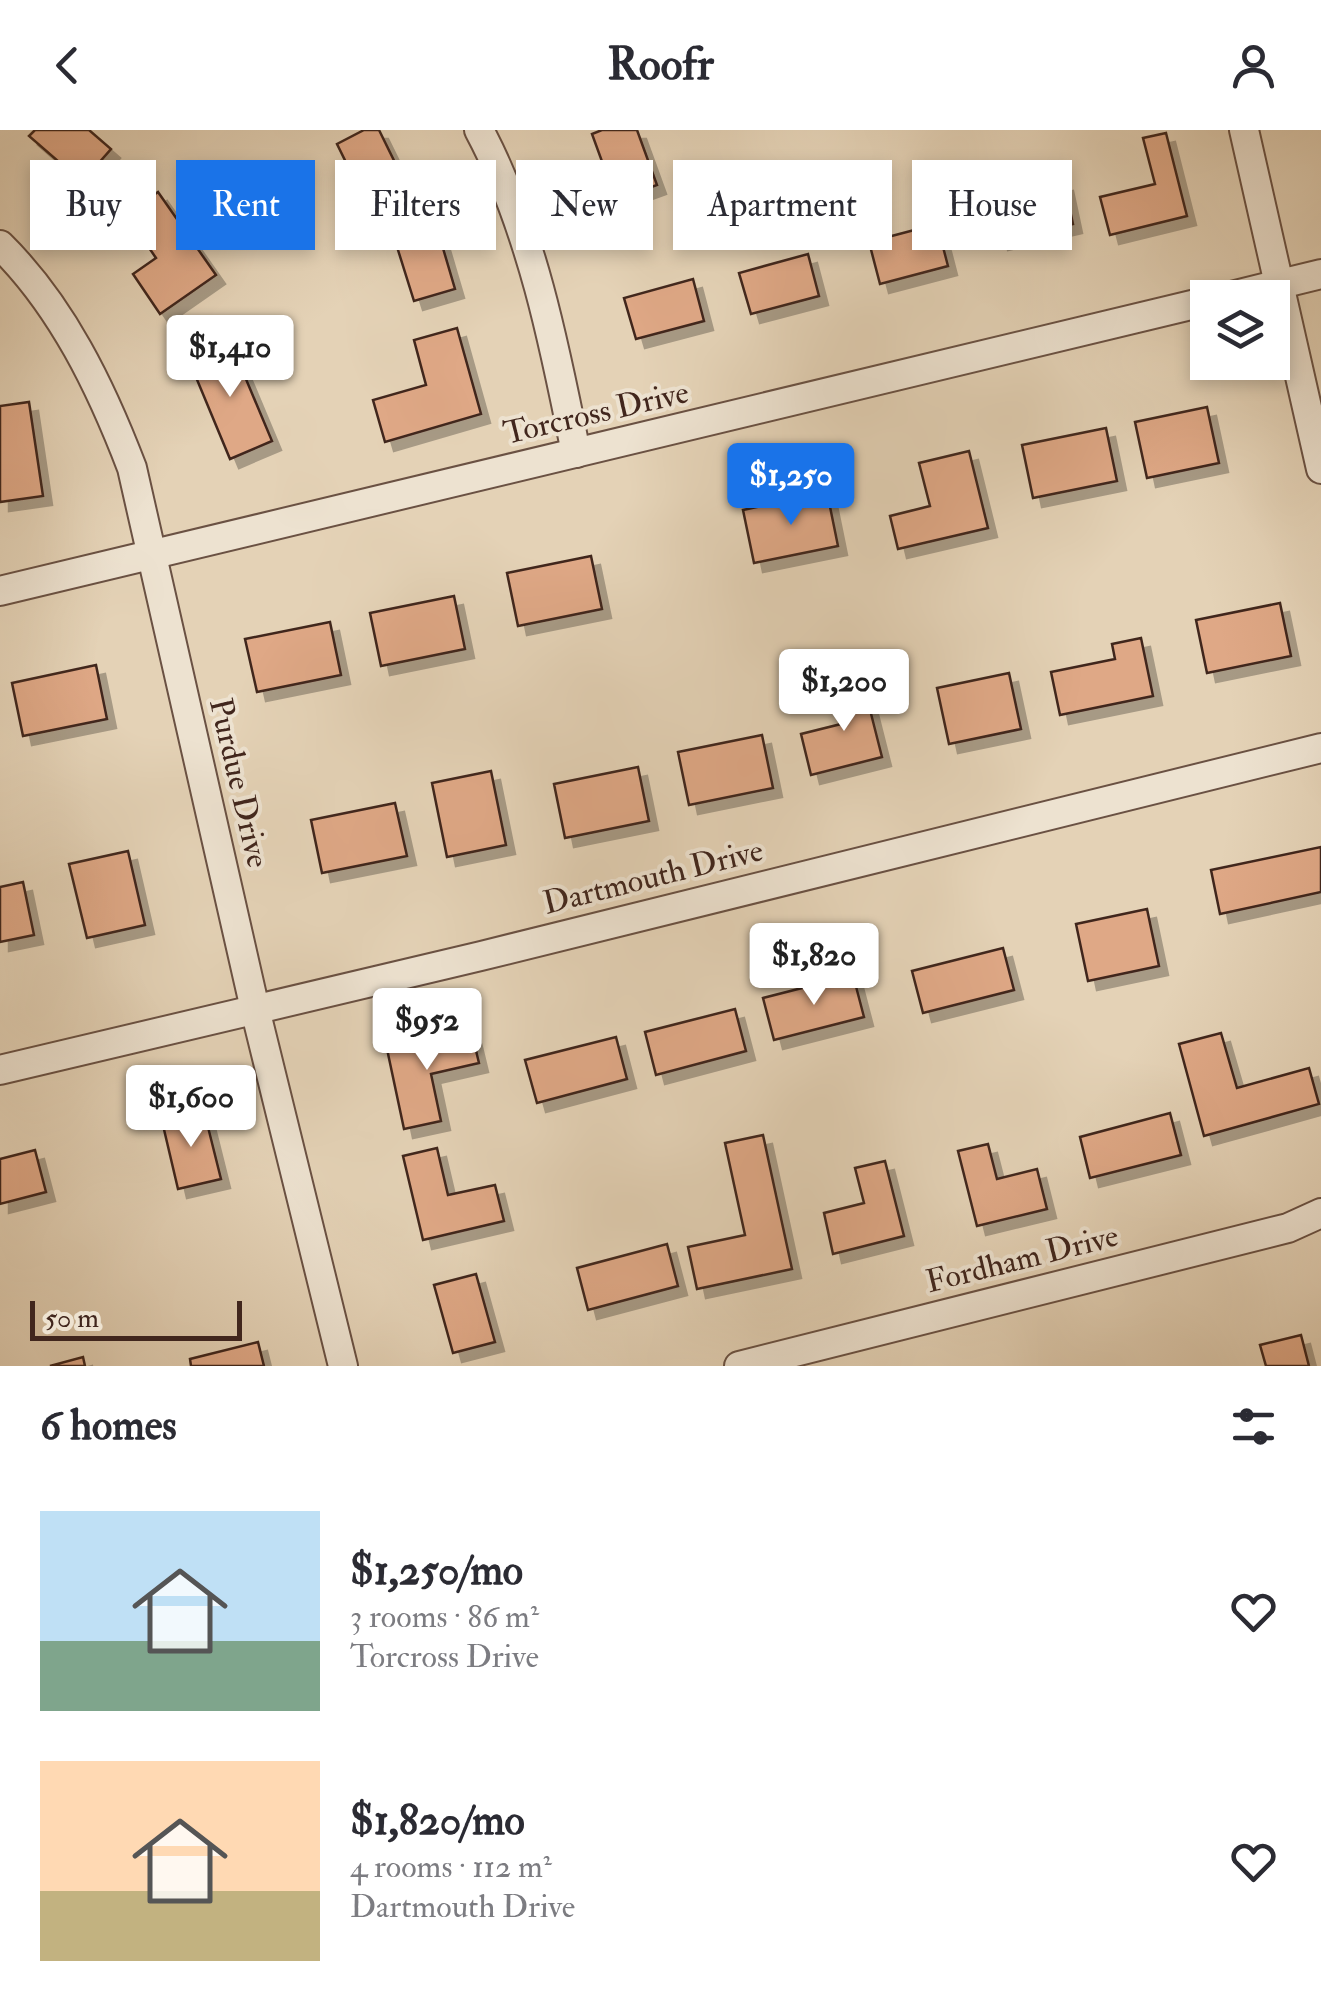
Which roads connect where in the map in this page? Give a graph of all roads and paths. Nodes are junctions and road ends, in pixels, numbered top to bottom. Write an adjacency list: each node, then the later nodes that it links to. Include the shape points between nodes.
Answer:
1 (480, 130): 9 (street, via 536,282)
2 (1244, 130): 5 (street)
3 (0, 245): 11 (street, Purdue Drive, via 58,316 114,420)
4 (1321, 274): 6 (street)
5 (1277, 280)
6 (1290, 281)
7 (1190, 305): 9 (street, Torcross Drive)
8 (1290, 335): 10 (street)
9 (576, 454): 11 (street, Torcross Drive)
10 (1321, 468)
11 (151, 555): 12 (street, Torcross Drive); 14 (street, Purdue Drive)
12 (0, 591)
13 (1321, 748): 14 (street, Dartmouth Drive)
14 (256, 1009): 15 (street, Dartmouth Drive); 17 (street, Purdue Drive)
15 (0, 1070)
16 (1321, 1214): 18 (street, Fordham Drive, via 1288,1228)
17 (342, 1366)
18 (738, 1366)

